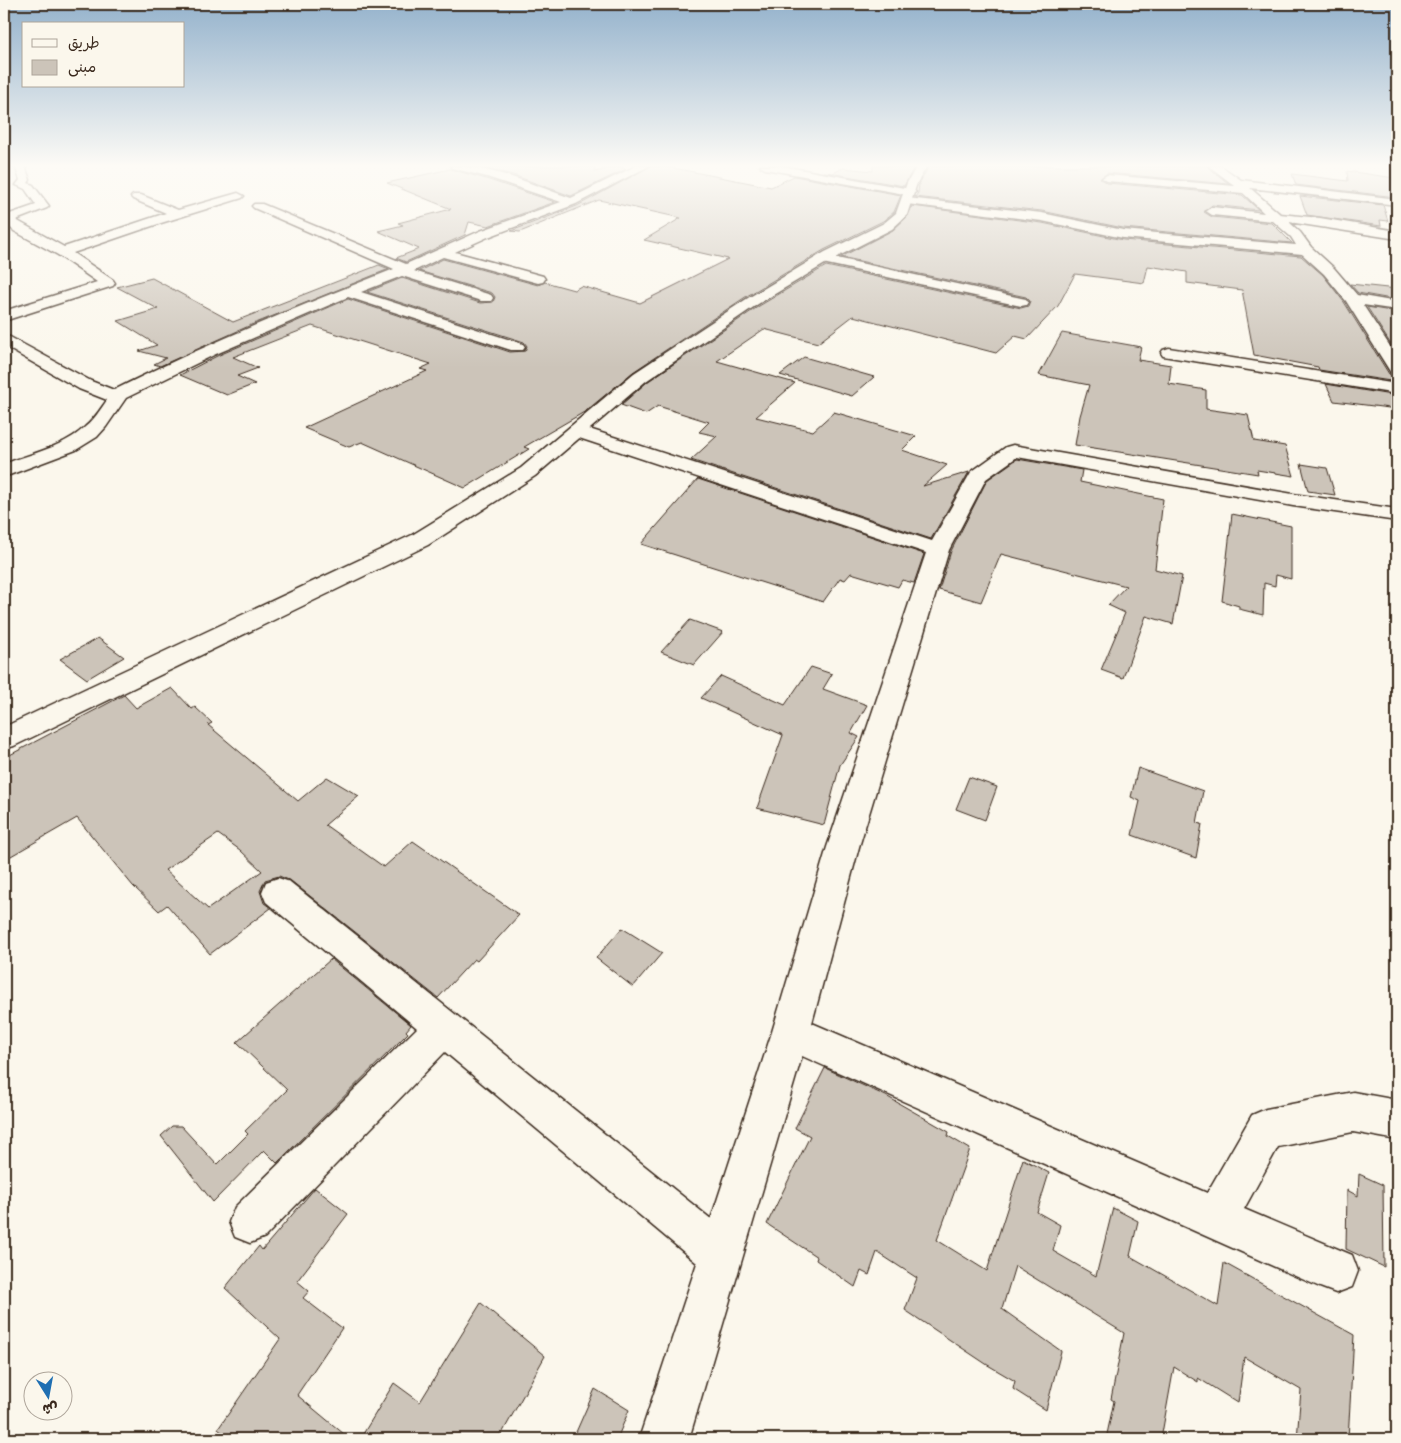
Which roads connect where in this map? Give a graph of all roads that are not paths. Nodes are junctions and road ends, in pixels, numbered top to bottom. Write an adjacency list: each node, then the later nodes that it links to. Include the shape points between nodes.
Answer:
1 (28, 233): 9 (street)
2 (119, 233): 9 (street)
3 (320, 233): 12 (street)
4 (486, 233): 10 (street)
5 (874, 233): 11 (street)
6 (1120, 233): 8 (street)
7 (1294, 233): 8 (street)
8 (1306, 250): 16 (street, via 1329,270)
9 (63, 252): 19 (street, via 108,283)
10 (442, 253): 12 (street); 13 (street)
11 (823, 259): 17 (street); 26 (street, via 753,301 640,377)
12 (403, 270): 14 (street); 15 (street)
13 (538, 279)
14 (348, 292): 21 (street); 25 (street, via 210,351)
15 (486, 298)
16 (1352, 299): 18 (street); 23 (street)
17 (1021, 302)
18 (1397, 306)
19 (4, 316)
20 (4, 340): 25 (street, via 85,385)
21 (517, 347)
22 (1169, 353): 24 (street)
23 (1397, 369)
24 (1397, 389)
25 (117, 398): 27 (street, via 90,434 69,446)
26 (577, 431): 29 (street); 30 (street, via 528,472 420,540)
27 (4, 471)
28 (1397, 515): 29 (street, via 1013,451 978,476)
29 (938, 550): 33 (street, via 843,847)
30 (4, 739)
31 (278, 892): 32 (street)
32 (444, 1027): 36 (street); 37 (street)
33 (791, 1032): 35 (street); 37 (street)
34 (1397, 1120): 35 (street, via 1353,1112 1266,1129)
35 (1216, 1218): 38 (street)
36 (250, 1222)
37 (721, 1255): 39 (street)
38 (1336, 1271)
39 (664, 1439)

